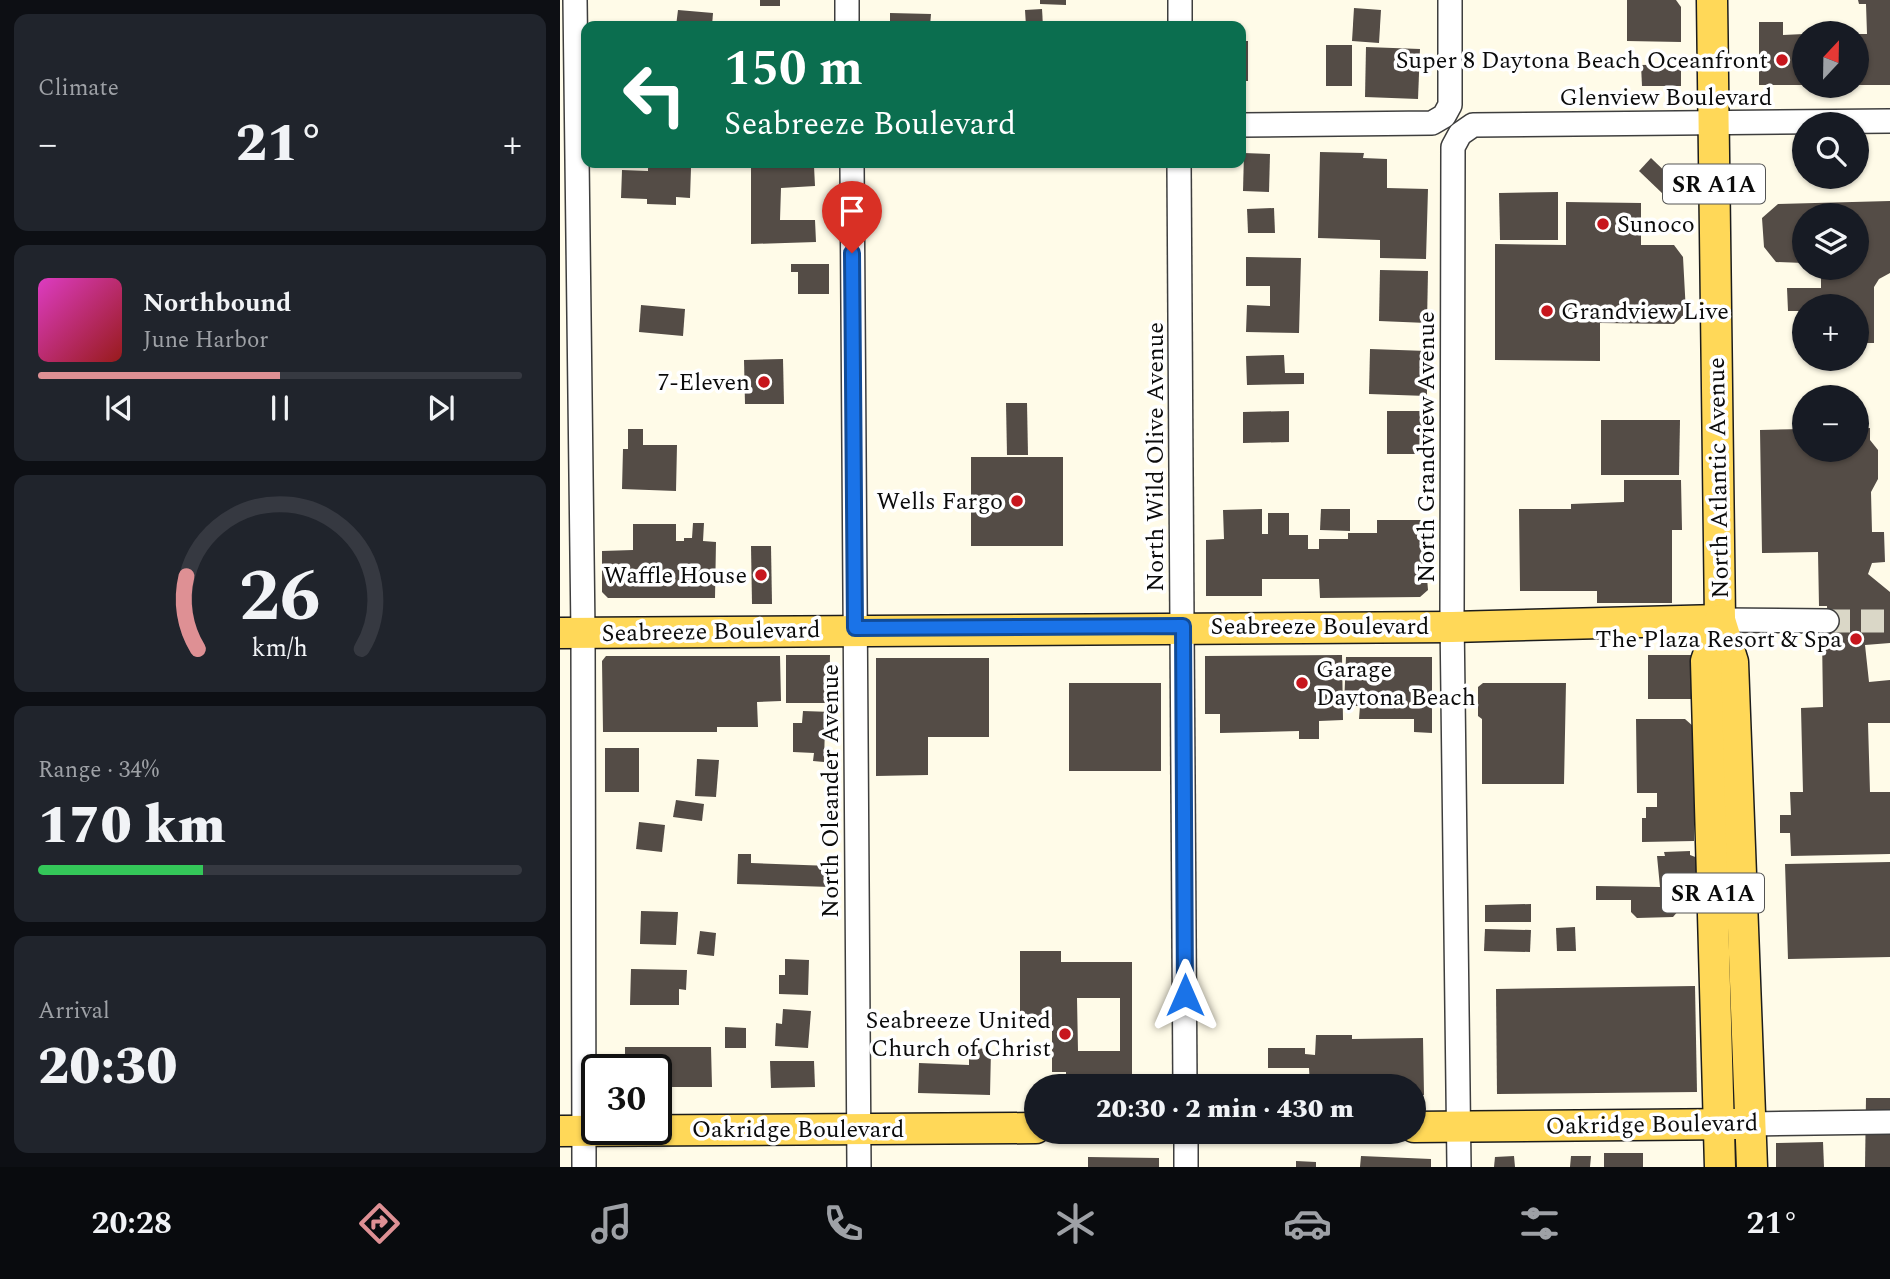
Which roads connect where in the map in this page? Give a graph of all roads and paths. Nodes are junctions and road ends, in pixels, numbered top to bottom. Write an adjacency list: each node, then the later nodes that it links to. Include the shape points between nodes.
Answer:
1 (575, 0): 11 (street)
2 (847, 0): 6 (street)
3 (1180, 0): 7 (street)
4 (1450, 0): 10 (street, via 1450,105 1444,117 1432,123)
5 (1712, 0): 9 (main road, North Atlantic Avenue / SR A1A)
6 (847, 21)
7 (1180, 21)
8 (1890, 121): 9 (street, Glenview Boulevard)
9 (1714, 123): 12 (street, Glenview Boulevard, via 1473,125 1460,134); 15 (main road, North Atlantic Avenue / SR A1A)
10 (1246, 125)
11 (574, 129): 20 (street)
12 (1453, 147): 18 (street, North Grandview Avenue)
13 (852, 168): 19 (street, North Oleander Avenue)
14 (1179, 168): 17 (street, North Wild Olive Avenue)
15 (1720, 620): 16 (street, Seabreeze Boulevard); 18 (main road, Seabreeze Boulevard); 23 (main road, North Atlantic Avenue / SR A1A, via 1706,662); 24 (main road, North Atlantic Avenue / SR A1A, via 1733,662)
16 (1827, 621)
17 (1183, 626): 18 (main road, Seabreeze Boulevard); 19 (main road, Seabreeze Boulevard); 21 (street, North Wild Olive Avenue)
18 (1452, 627): 26 (street, North Grandview Avenue)
19 (855, 628): 20 (main road, Seabreeze Boulevard); 27 (street, North Oleander Avenue)
20 (571, 633): 29 (street)
21 (1185, 1074)
22 (1890, 1122): 24 (street, Oakridge Boulevard)
23 (1719, 1124): 24 (main road, Oakridge Boulevard); 26 (main road, Oakridge Boulevard); 35 (main road, North Atlantic Avenue / SR A1A)
24 (1751, 1124): 36 (main road, North Atlantic Avenue / SR A1A)
25 (1426, 1127): 26 (main road, Oakridge Boulevard)
26 (1459, 1127): 34 (street, North Grandview Avenue)
27 (859, 1128): 28 (main road, Oakridge Boulevard); 29 (main road, Oakridge Boulevard); 32 (street, North Oleander Avenue)
28 (1024, 1128)
29 (572, 1131): 31 (street)
30 (1186, 1144): 33 (street)
31 (584, 1167)
32 (859, 1167)
33 (1186, 1167)
34 (1459, 1167)
35 (1720, 1167)
36 (1752, 1167)

